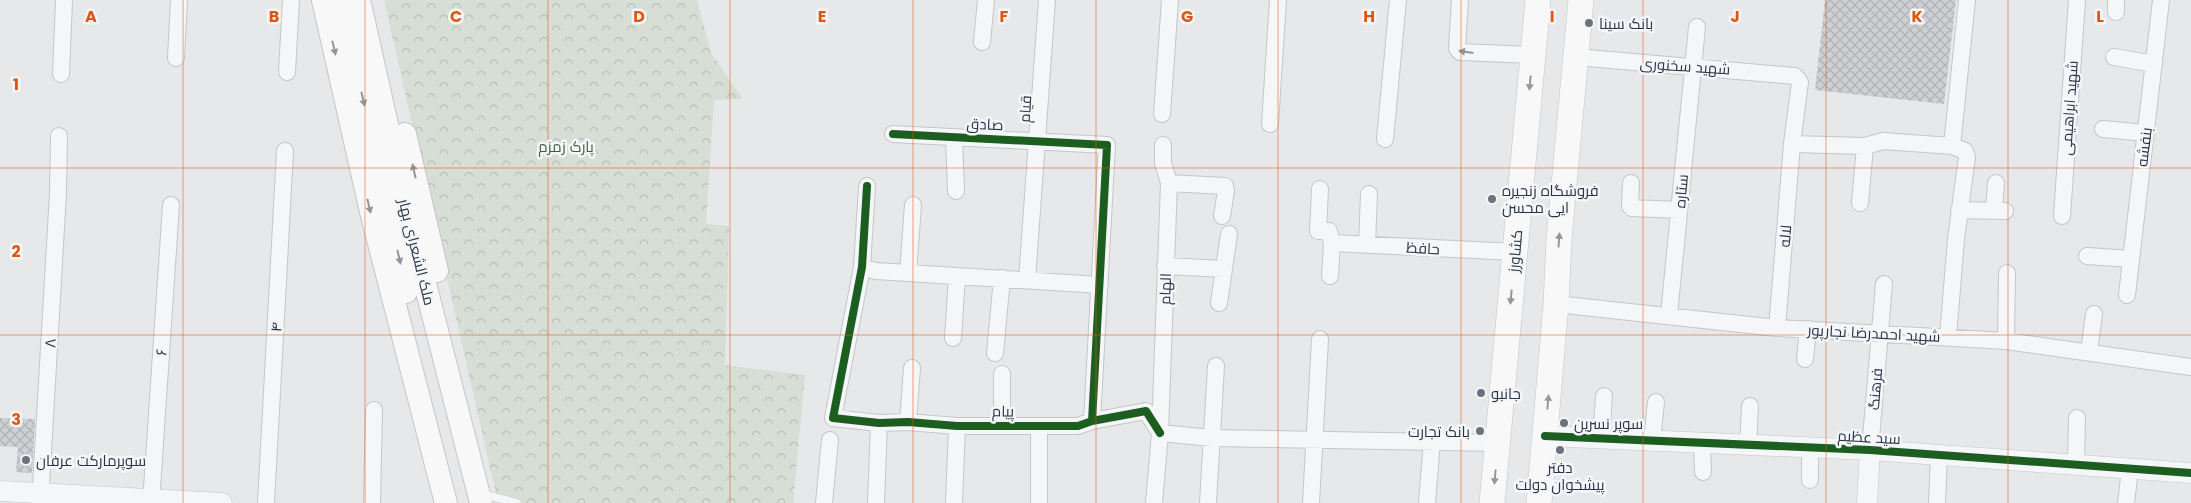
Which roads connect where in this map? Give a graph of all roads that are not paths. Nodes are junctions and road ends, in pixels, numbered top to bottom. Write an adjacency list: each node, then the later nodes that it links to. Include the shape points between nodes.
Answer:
1 (64, 0): 28 (street)
2 (179, 0): 24 (street)
3 (291, 0): 27 (street)
4 (323, 0): 131 (main road, one-way to 131, via 372,216)
5 (340, 0): 131 (main road, ملک الشعرای بهار, one-way to 131, via 429,392)
6 (359, 0): 126 (main road, ملک الشعرای بهار, via 406,209)
7 (374, 0): 126 (main road, one-way to 7, via 461,373)
8 (986, 0): 20 (street)
9 (1047, 0): 38 (street, قیام)
10 (1170, 0): 30 (street)
11 (1278, 0): 31 (street)
12 (1398, 0): 37 (street)
13 (1460, 0): 21 (street, one-way to 13, via 1460,52 1457,48)
14 (1538, 0): 21 (main road, کشاورز)
15 (1967, 0): 42 (street)
16 (2077, 0): 57 (street, شهید ابراهیمی)
17 (2161, 0): 25 (street, بنفشه)
18 (1581, 4): 22 (main road)
19 (1697, 27): 26 (street, ستاره)
20 (982, 42)
21 (1532, 55): 61 (main road, کشاورز, one-way to 61)
22 (1576, 57): 26 (street, شهید سخنوری); 77 (main road, one-way to 22)
23 (2114, 57): 25 (street)
24 (176, 58)
25 (2154, 64): 33 (street, بنفشه)
26 (1693, 67): 29 (street, شهید سخنوری); 54 (street, ستاره)
27 (287, 72)
28 (61, 74)
29 (1795, 76): 39 (street, لاله, via 1800,82)
30 (1162, 114)
31 (1270, 124)
32 (2103, 129): 33 (street)
33 (2146, 133): 63 (street, بنفشه)
34 (893, 134): 36 (street, صادق)
35 (59, 136): 125 (street, ۸)
36 (954, 137): 38 (street, صادق); 49 (street)
37 (1385, 139)
38 (1036, 140): 72 (street, قیام); 74 (street, صادق, via 1107,145)
39 (1792, 144): 41 (street); 80 (street, لاله)
40 (1163, 145): 44 (street, الهام, via 1163,163)
41 (1865, 146): 42 (street, via 1883,141); 51 (street)
42 (1952, 146): 55 (street, via 1965,151 1967,157)
43 (285, 151): 129 (street, ۴)
44 (1169, 183): 56 (street, via 1224,186); 64 (street, الهام)
45 (1631, 183): 54 (street, via 1632,208)
46 (1996, 183): 55 (street, via 2000,211)
47 (867, 186): 65 (street)
48 (1320, 189): 59 (street, via 1318,231 1330,231)
49 (956, 191)
50 (1369, 194): 60 (street)
51 (1860, 203)
52 (171, 205): 127 (street, ۶)
53 (913, 206): 67 (street)
54 (1679, 210): 79 (street, ستاره)
55 (1959, 210): 83 (street)
56 (1222, 216)
57 (2062, 216)
58 (1229, 234): 66 (street)
59 (1332, 243): 60 (street, حافظ); 70 (street)
60 (1367, 245): 61 (street, حافظ)
61 (1514, 252): 113 (main road, کشاورز, one-way to 113)
62 (2087, 256): 63 (street)
63 (2131, 259): 75 (street, بنفشه)
64 (1165, 266): 66 (street); 105 (street, الهام)
65 (862, 267): 67 (street); 101 (street, پیام, via 833,418)
66 (1224, 269): 76 (street)
67 (908, 273): 69 (street)
68 (2007, 273): 86 (street)
69 (957, 276): 71 (street); 84 (street)
70 (1330, 276)
71 (1002, 278): 72 (street); 88 (street)
72 (1027, 280): 74 (street)
73 (1884, 284): 82 (street, فرهنگ)
74 (1100, 285): 99 (street)
75 (2127, 295)
76 (1219, 303)
77 (1556, 304): 79 (street, شهید احمدرضا نجارپور); 106 (main road, one-way to 77)
78 (2094, 314): 87 (street)
79 (1669, 315): 80 (street, شهید احمدرضا نجارپور)
80 (1777, 328): 81 (street, شهید احمدرضا نجارپور)
81 (1808, 329): 82 (street, شهید احمدرضا نجارپور); 89 (street)
82 (1879, 334): 83 (street, شهید احمدرضا نجارپور); 117 (street, فرهنگ)
83 (1948, 337): 86 (street, شهید احمدرضا نجارپور)
84 (953, 338)
85 (1320, 339): 110 (street)
86 (2006, 341): 87 (street, شهید احمدرضا نجارپور)
87 (2089, 352): 91 (street, شهید احمدرضا نجارپور)
88 (995, 353)
89 (1805, 360)
90 (1216, 366): 107 (street)
91 (2191, 367)
92 (912, 368): 100 (street)
93 (1002, 374): 102 (street)
94 (1604, 396): 108 (street)
95 (1656, 402): 112 (street)
96 (1750, 406): 115 (street)
97 (374, 410): 130 (street)
98 (2077, 418): 119 (street)
99 (1092, 421): 104 (street, پیام, via 1078,426); 105 (street, پیام, via 1146,411)
100 (908, 422): 101 (street, پیام); 103 (street, پیام)
101 (879, 423): 134 (street)
102 (1002, 424): 103 (street, پیام); 104 (street, پیام)
103 (958, 426): 135 (street)
104 (1039, 426): 136 (street)
105 (1160, 433): 107 (street); 137 (street, الهام)
106 (1545, 436): 108 (street, سید عظیم); 142 (main road)
107 (1212, 438): 110 (street); 138 (street)
108 (1600, 438): 112 (street, سید عظیم)
109 (830, 440): 133 (street)
110 (1316, 440): 111 (street); 139 (street)
111 (1432, 440): 113 (street); 140 (street)
112 (1652, 440): 114 (street, سید عظیم)
113 (1498, 443): 141 (main road, کشاورز, one-way to 141)
114 (1702, 443): 115 (street, سید عظیم); 121 (street)
115 (1748, 445): 116 (street, سید عظیم)
116 (1810, 448): 117 (street, سید عظیم); 123 (street)
117 (1870, 450): 118 (street, سید عظیم); 143 (street, فرهنگ)
118 (1940, 455): 119 (street, سید عظیم); 144 (street)
119 (2076, 465): 120 (street, سید عظیم)
120 (2130, 469): 122 (street, سید عظیم); 145 (street)
121 (1703, 472)
122 (2191, 473)
123 (1810, 480)
124 (0, 491): 125 (street)
125 (41, 498): 127 (street)
126 (480, 498): 132 (lane)
127 (152, 501): 128 (street)
128 (222, 503)
129 (266, 503)
130 (372, 503)
131 (446, 503)
132 (517, 503)
133 (824, 503)
134 (876, 503)
135 (954, 503)
136 (1039, 503)
137 (1154, 503)
138 (1208, 503)
139 (1311, 503)
140 (1427, 503)
141 (1492, 503)
142 (1539, 503)
143 (1867, 503)
144 (1936, 503)
145 (2126, 503)

